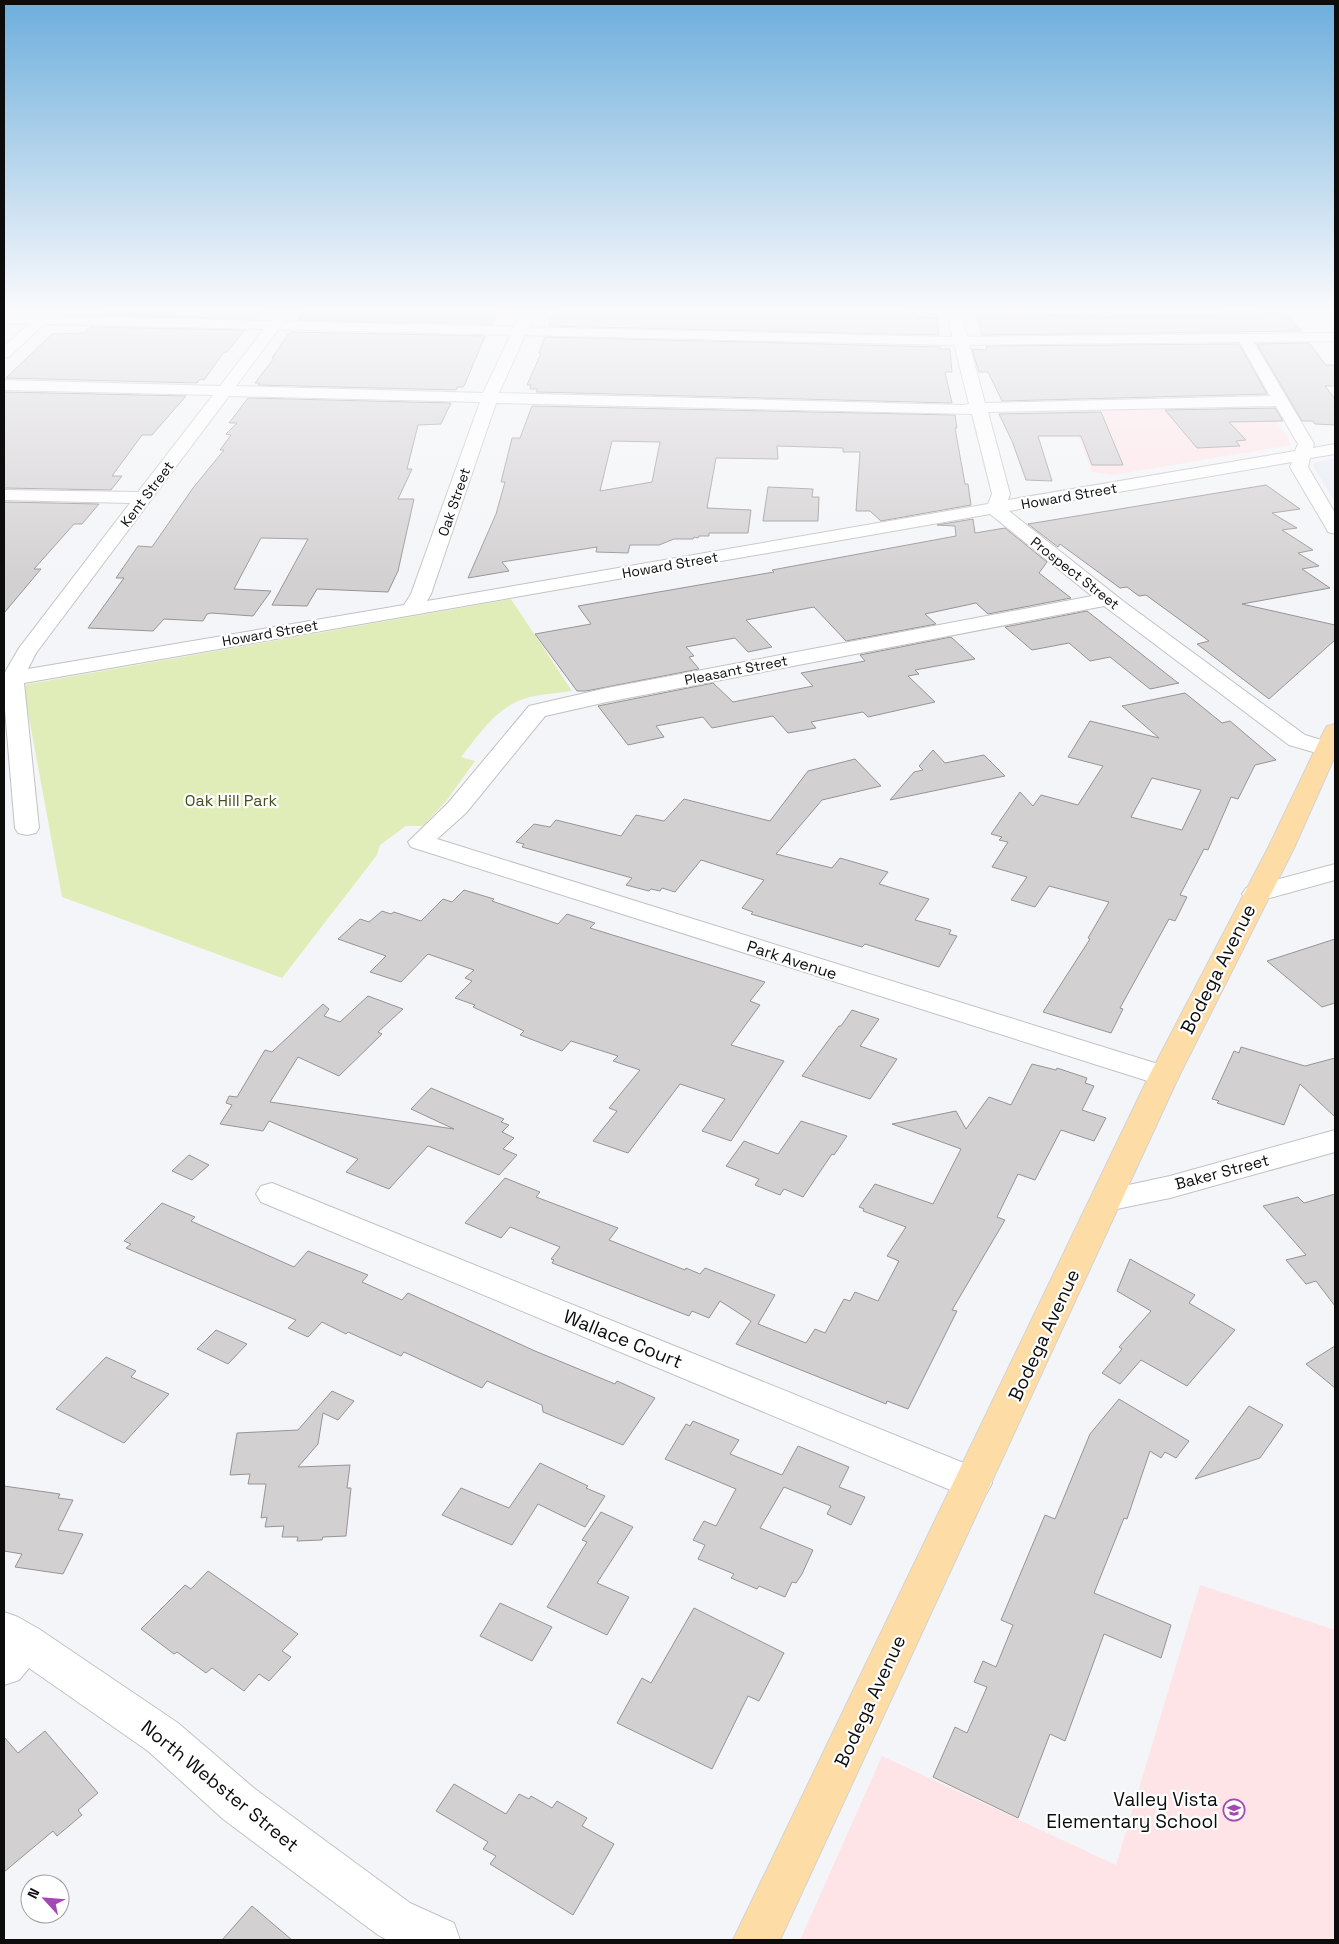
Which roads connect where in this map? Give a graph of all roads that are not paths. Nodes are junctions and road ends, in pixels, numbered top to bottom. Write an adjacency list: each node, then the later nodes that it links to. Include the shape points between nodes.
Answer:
1 (217, 402): 10 (street, Kent Street)
2 (488, 402): 14 (street, Oak Street, via 424,585)
3 (636, 402): 6 (street)
4 (976, 402): 6 (street)
5 (1281, 402): 6 (street); 8 (street, via 1306,444)
6 (978, 408): 11 (street, via 1001,494)
7 (1335, 449): 8 (street, Howard Street)
8 (1303, 456): 11 (street, Howard Street); 12 (street, via 1299,467)
9 (4, 495): 10 (street)
10 (143, 498): 15 (street, Kent Street)
11 (995, 509): 13 (street, Prospect Street); 14 (street, Howard Street)
12 (1335, 528)
13 (1108, 599): 16 (street, Prospect Street, via 1297,740); 18 (street, Pleasant Street, via 537,711 457,808)
14 (411, 609): 15 (street, Howard Street)
15 (8, 680): 17 (street)
16 (1331, 740): 20 (main road, Bodega Avenue)
17 (27, 828)
18 (420, 842): 21 (street, Park Avenue)
19 (1335, 872): 20 (street)
20 (1255, 894): 21 (main road, Bodega Avenue)
21 (1164, 1076): 24 (main road, Bodega Avenue)
22 (1335, 1141): 24 (street, Baker Street, via 1170,1187)
23 (272, 1194): 25 (street, Wallace Court)
24 (1107, 1200): 25 (main road, Bodega Avenue)
25 (973, 1483): 28 (main road, Bodega Avenue)
26 (11, 1646): 27 (street, North Webster Street, via 163,1737 239,1804 394,1919)
27 (437, 1940)
28 (756, 1940)

